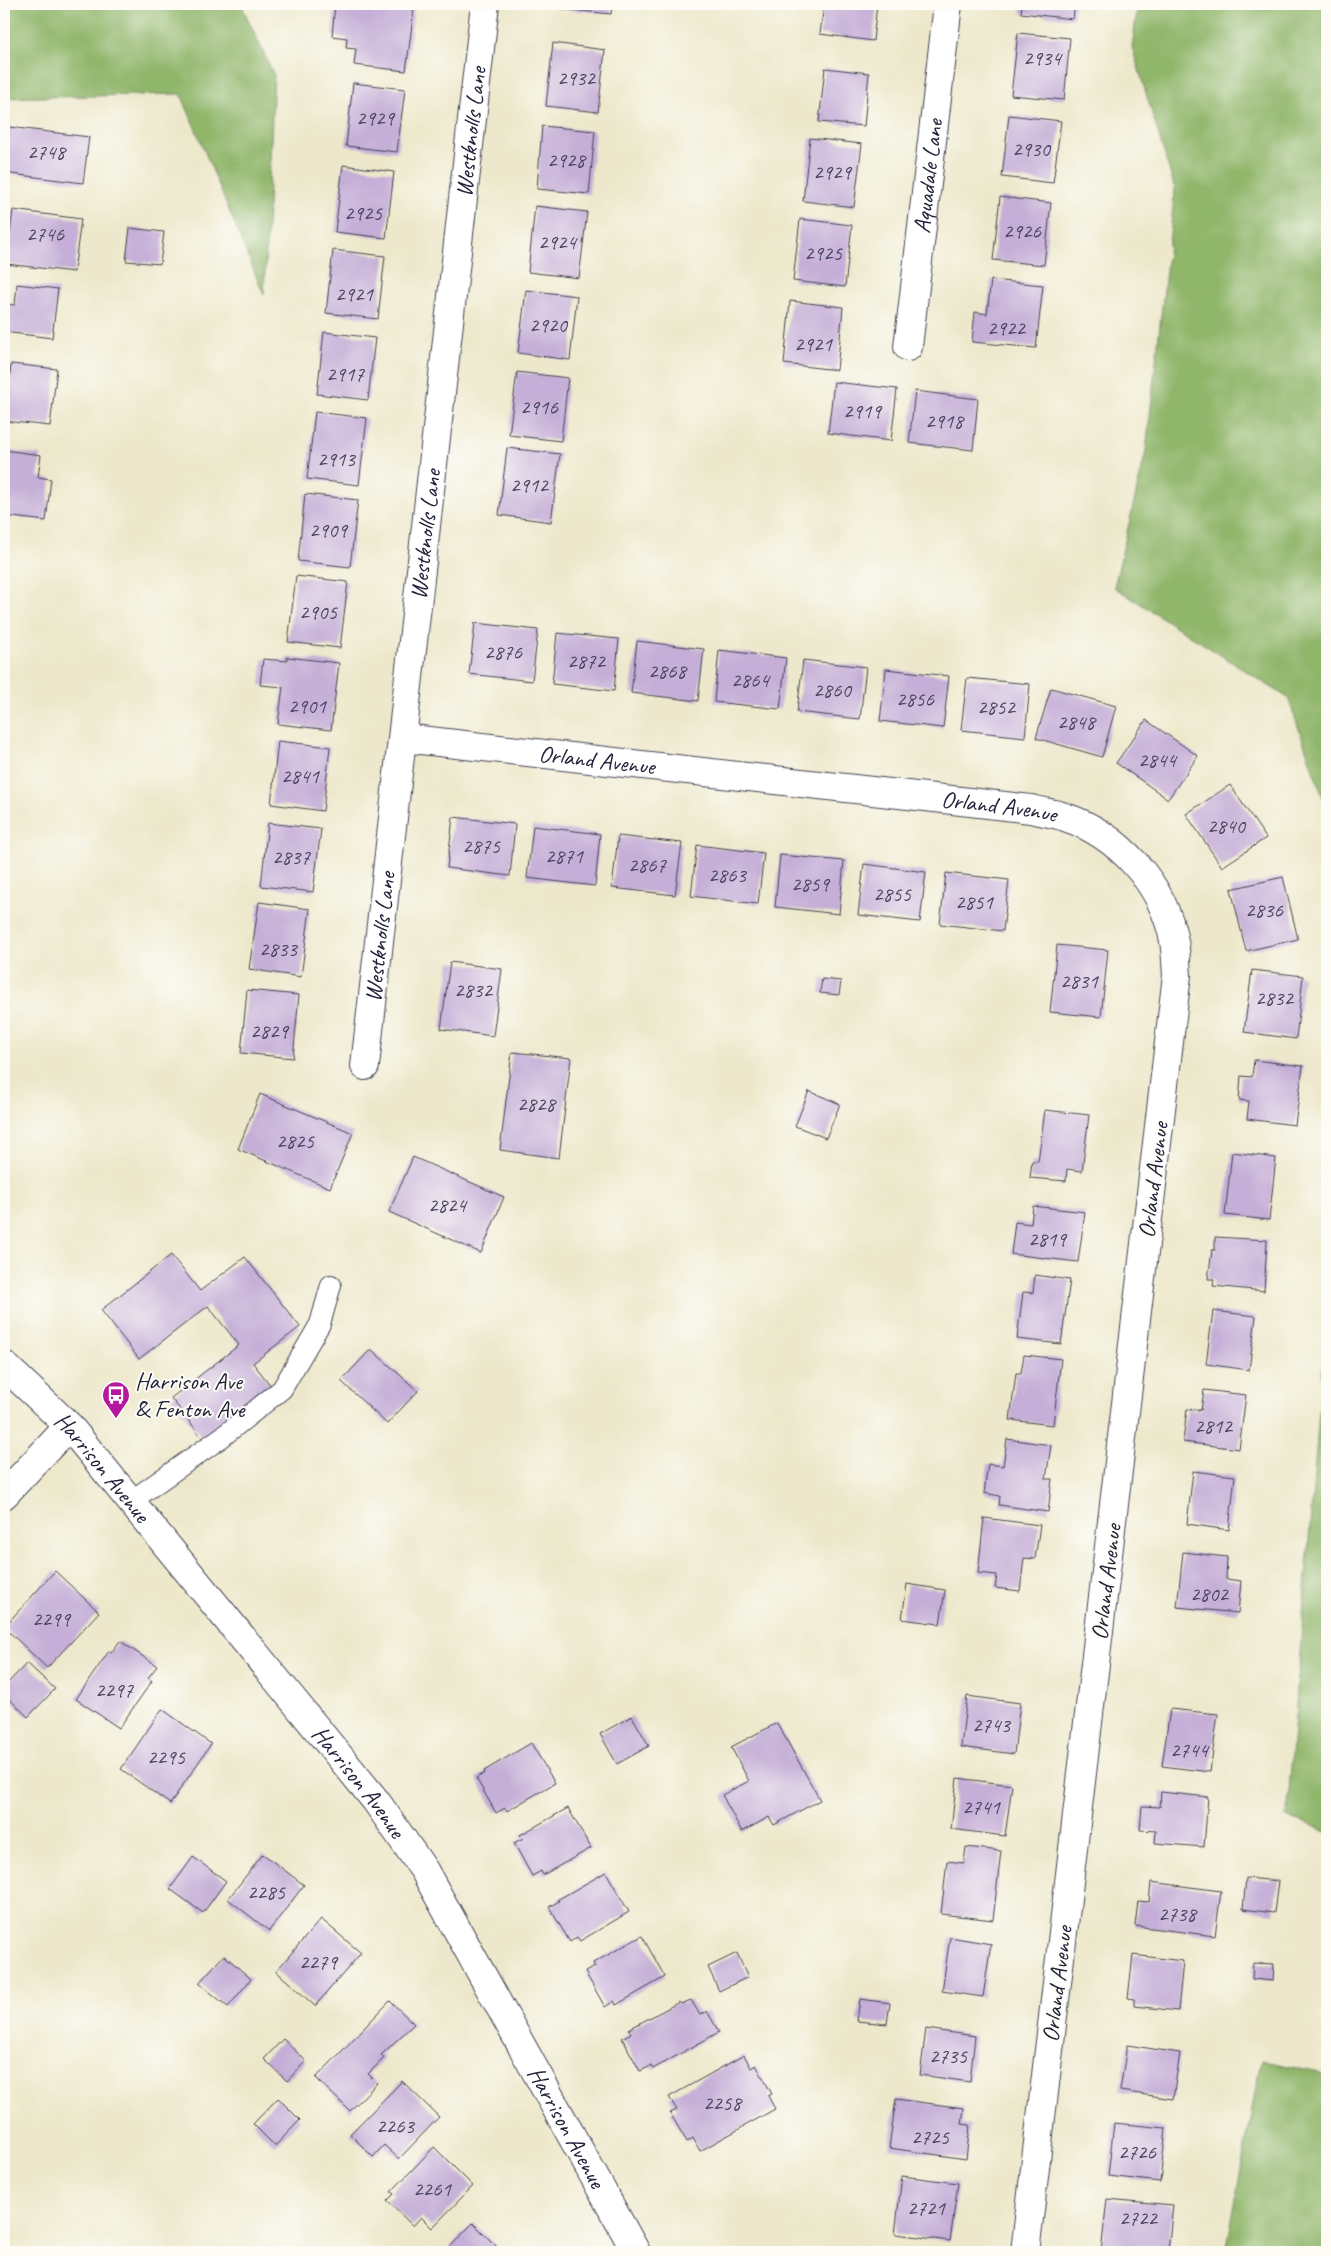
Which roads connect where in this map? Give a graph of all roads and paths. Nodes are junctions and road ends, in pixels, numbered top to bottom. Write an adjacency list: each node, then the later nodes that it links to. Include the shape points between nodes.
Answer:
1 (485, 4): 4 (street, Westknolls Lane)
2 (948, 4): 3 (street, Aquadale Lane)
3 (908, 347)
4 (403, 738): 5 (street, Westknolls Lane); 12 (street, Orland Avenue, via 1031,809 1065,817 1097,831 1124,851 1147,878 1164,908 1174,941 1177,975)
5 (365, 1066)
6 (331, 1285): 10 (lane, via 320,1324 282,1389 222,1437)
7 (4, 1366): 8 (street, Harrison Avenue)
8 (69, 1426): 9 (street); 10 (street, Harrison Avenue)
9 (4, 1495)
10 (131, 1501): 11 (street, Harrison Avenue, via 376,1801 424,1870)
11 (636, 2252)
12 (1025, 2252)

